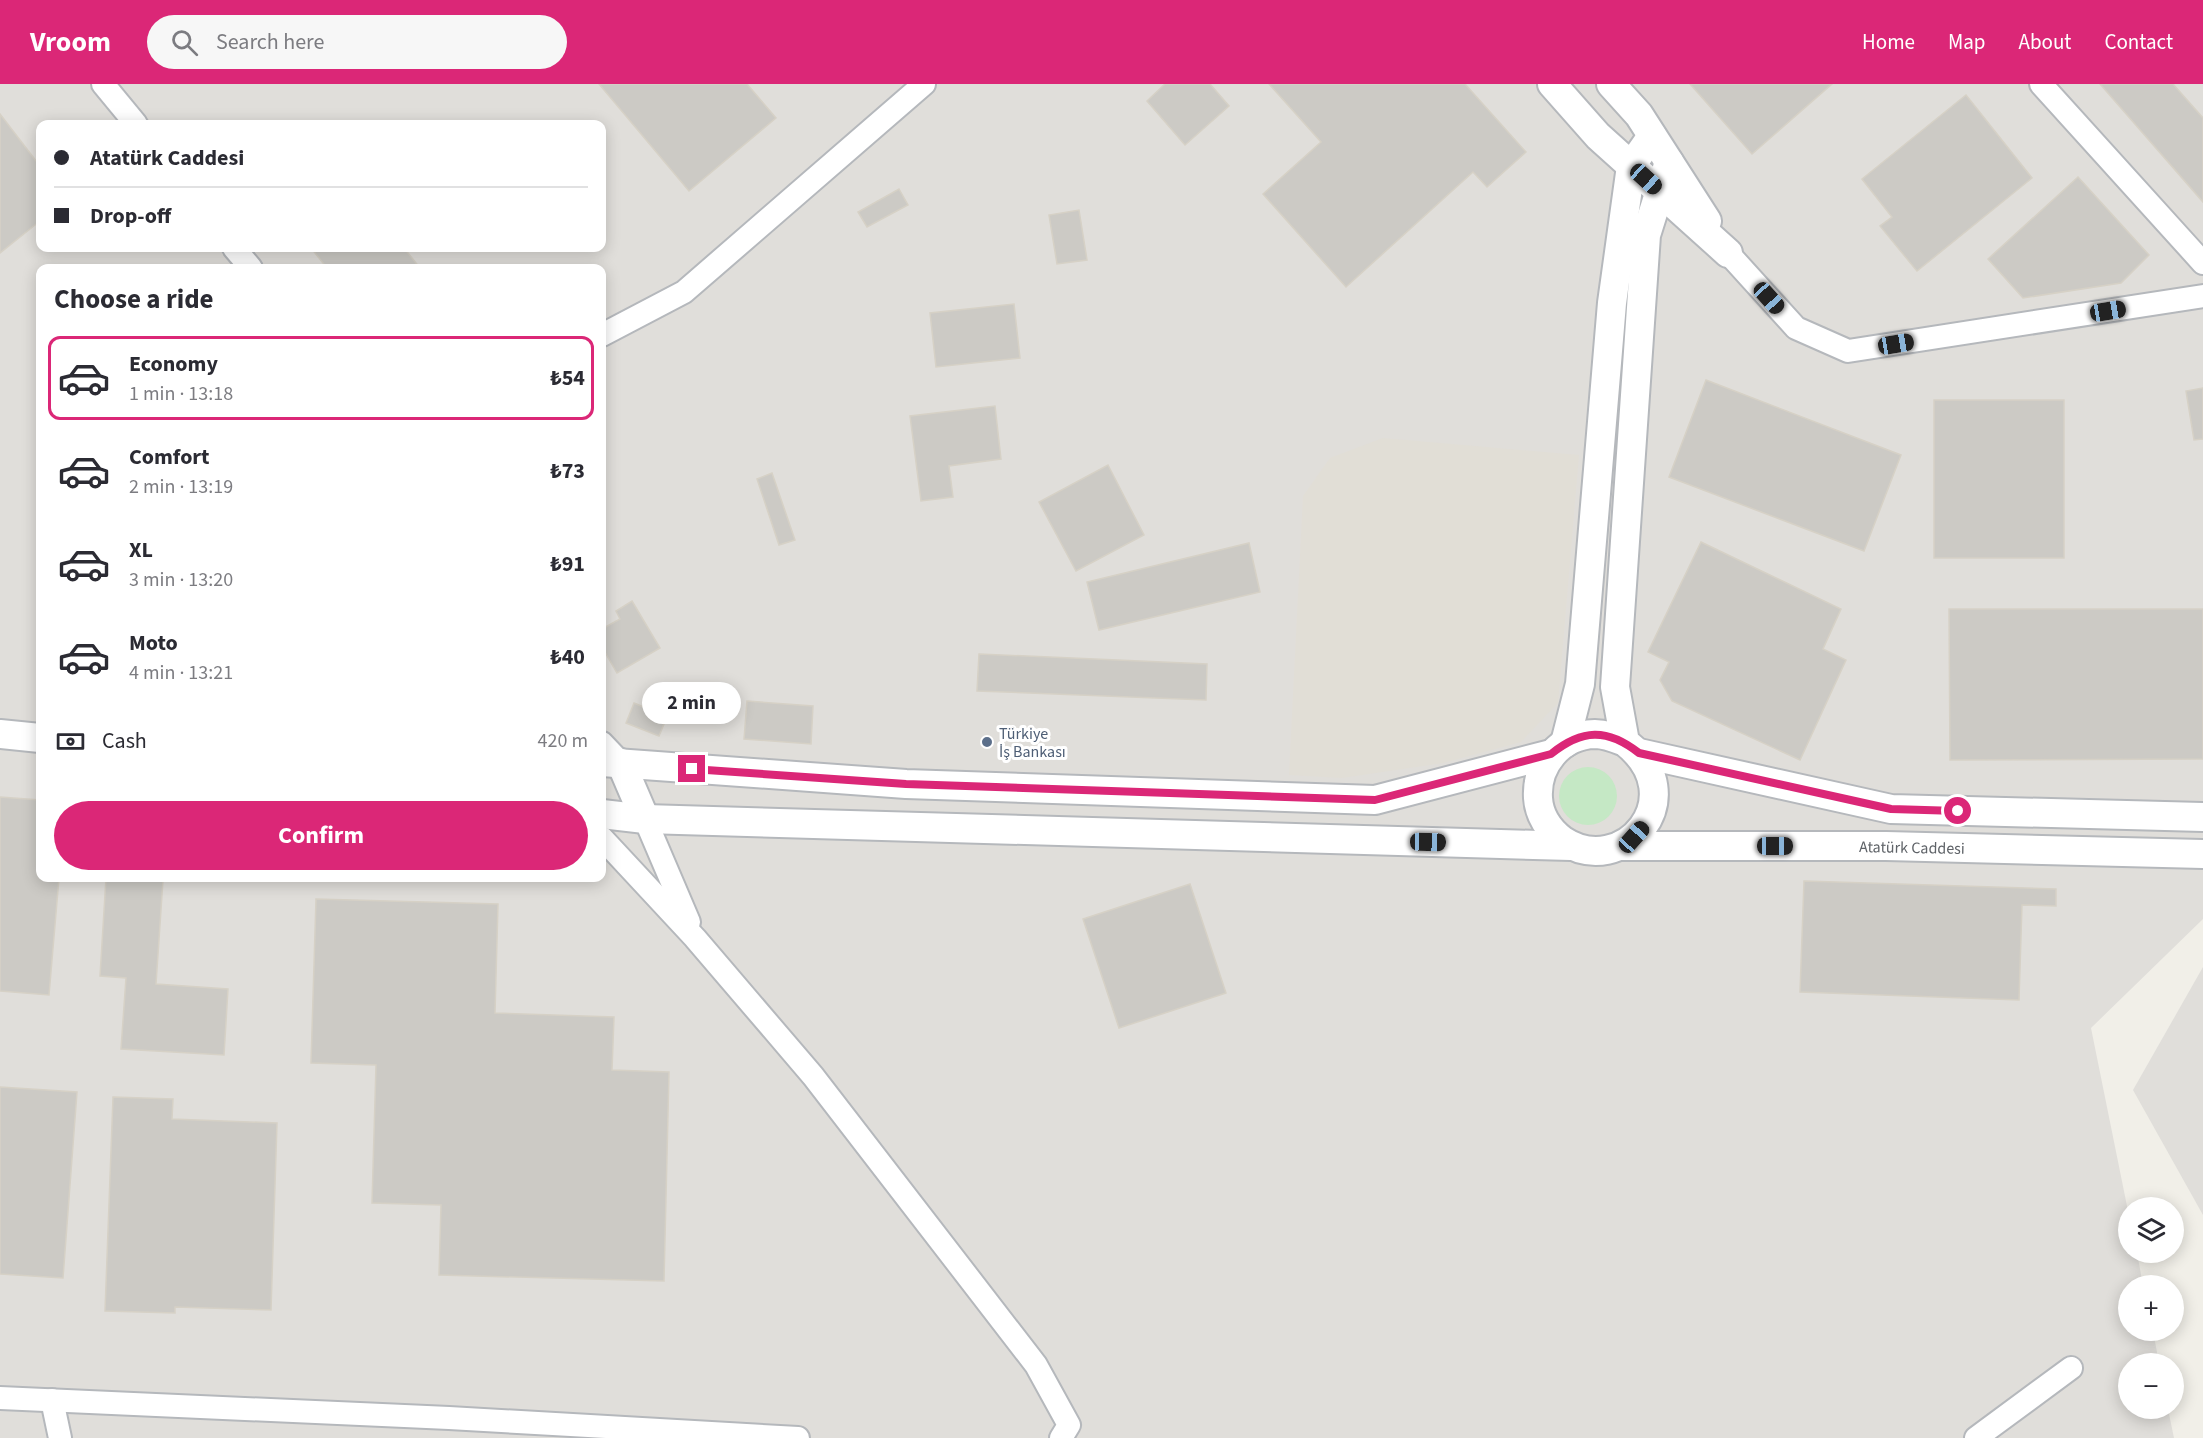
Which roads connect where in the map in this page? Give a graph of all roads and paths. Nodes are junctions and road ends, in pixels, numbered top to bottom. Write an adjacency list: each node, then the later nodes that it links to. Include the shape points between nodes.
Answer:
1 (104, 84): 6 (street)
2 (924, 84): 16 (street, via 684,292)
3 (1552, 84): 9 (street)
4 (1611, 84): 7 (street)
5 (2040, 84): 13 (street)
6 (133, 120)
7 (1652, 136): 8 (street); 9 (street)
8 (1669, 162): 10 (street); 12 (street)
9 (1631, 166): 10 (street); 19 (street, via 1612,303 1580,684)
10 (1660, 192): 12 (street); 20 (street, via 1646,235 1615,687)
11 (237, 252): 14 (street)
12 (1728, 253): 15 (street, via 1796,328 1848,351)
13 (2203, 263)
14 (248, 264)
15 (2203, 296)
16 (606, 333)
17 (0, 734): 18 (street)
18 (36, 738)
19 (1558, 748): 20 (street, via 1580,736 1595,734 1611,736); 21 (street, via 1375,800 906,784); 26 (street, via 1542,769 1538,805 1545,821)
20 (1632, 748): 23 (street, via 1891,809); 27 (street, via 1648,766 1654,796 1644,826)
21 (611, 763): 24 (street)
22 (606, 814): 24 (street)
23 (2203, 817)
24 (645, 819): 26 (street); 29 (street)
25 (606, 842): 29 (street)
26 (1570, 846): 27 (street, via 1587,850)
27 (1620, 846): 28 (street, Atatürk Caddesi, via 1886,846)
28 (2203, 854)
29 (696, 938): 33 (street, via 813,1076 1036,1365)
30 (2072, 1368): 36 (street)
31 (0, 1398): 32 (street)
32 (52, 1400): 34 (street); 35 (street)
33 (1070, 1434)
34 (60, 1438)
35 (798, 1438)
36 (1976, 1438)

